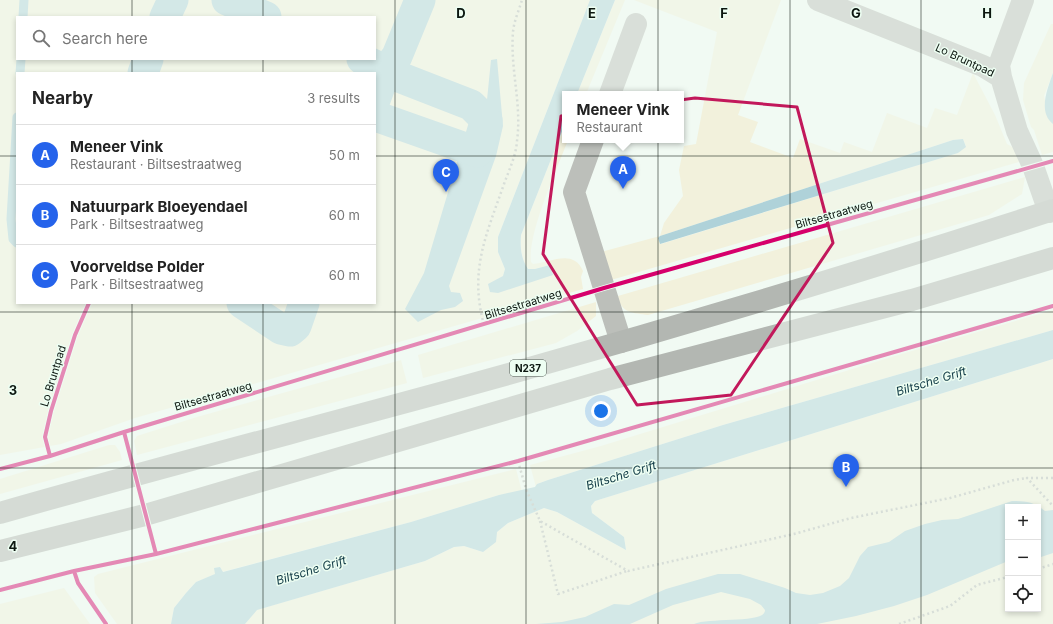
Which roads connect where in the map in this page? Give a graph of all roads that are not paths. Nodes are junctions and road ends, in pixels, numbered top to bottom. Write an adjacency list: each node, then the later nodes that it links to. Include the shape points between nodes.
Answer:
1 (818, 0): 4 (street, Lo Bruntpad, via 983,66)
2 (1023, 0): 4 (street, via 999,66)
3 (636, 24): 5 (street)
4 (1001, 77): 7 (street, Lo Bruntpad, via 1018,131)
5 (611, 91)
6 (592, 143): 9 (street, via 574,192)
7 (1051, 211): 9 (main road, N237, via 894,261)
8 (1053, 258): 11 (main road, via 912,300 602,381 145,515)
9 (621, 342): 10 (main road, N237)
10 (0, 513)
11 (0, 551)

